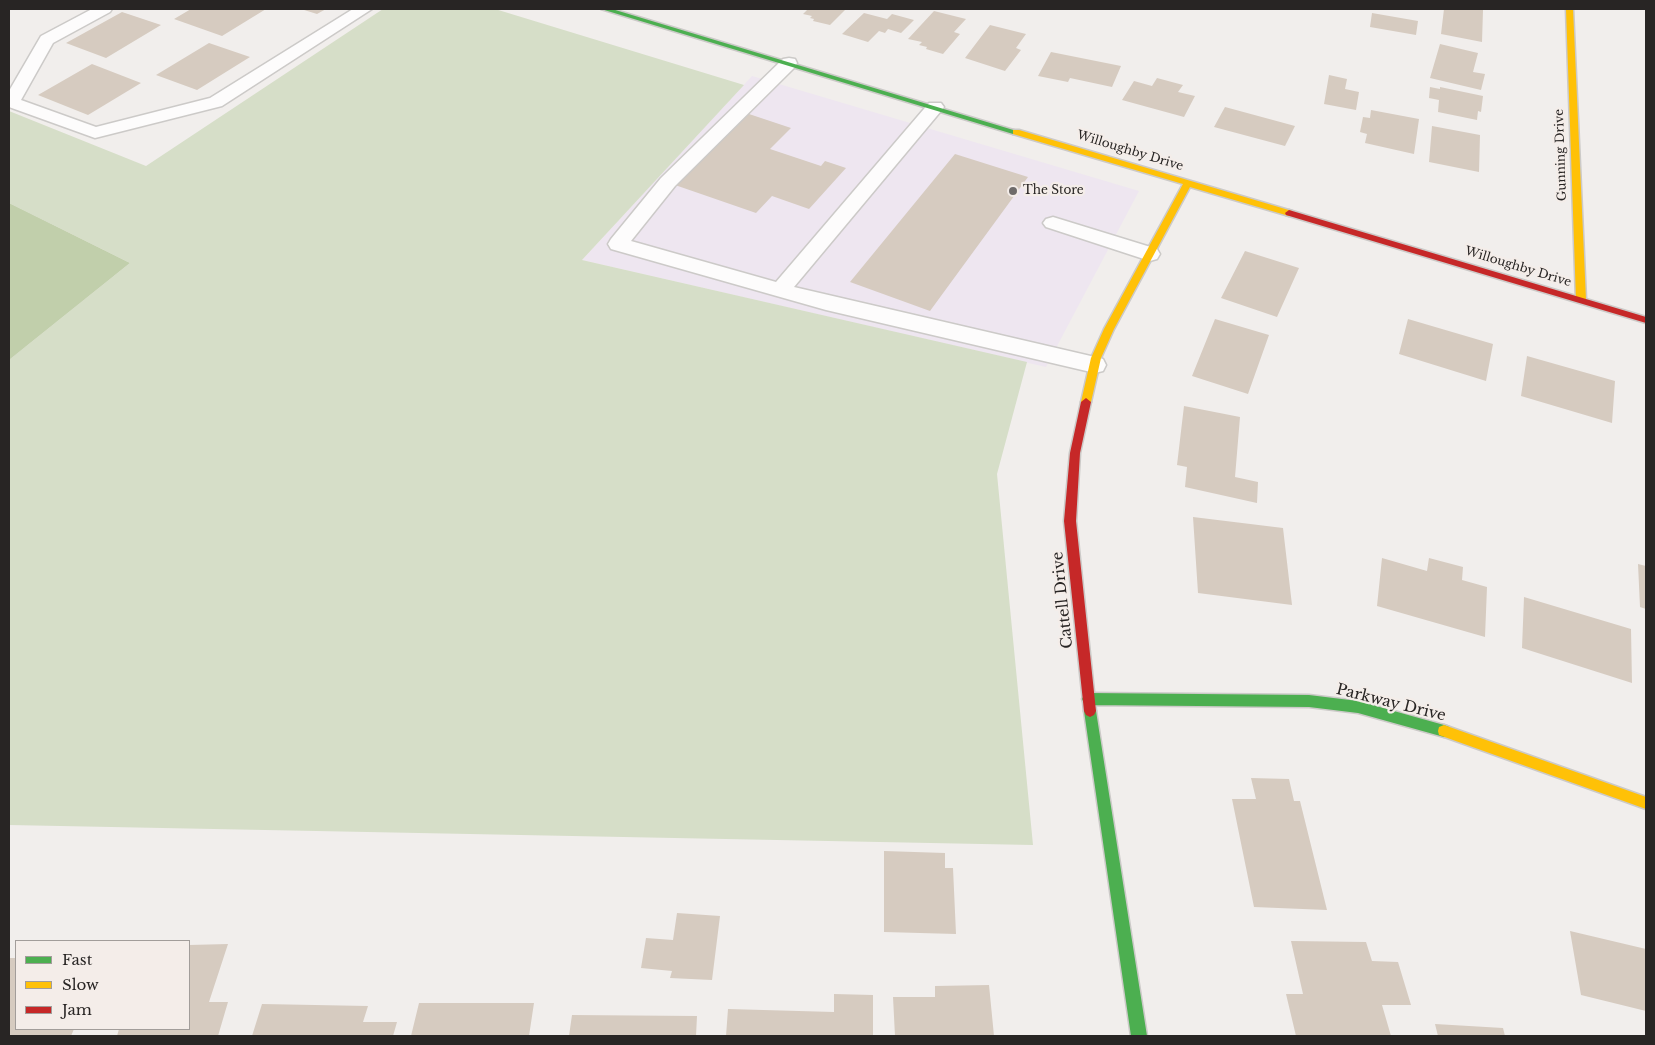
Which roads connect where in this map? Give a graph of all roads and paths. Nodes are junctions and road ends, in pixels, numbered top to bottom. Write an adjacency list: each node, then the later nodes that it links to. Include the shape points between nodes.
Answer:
1 (104, 9): 2 (lane, via 47,40 11,102 94,133 216,102)
2 (364, 9)
3 (605, 9): 5 (street, Willoughby Drive)
4 (1569, 9): 11 (street, Gunning Drive)
5 (789, 63): 6 (street, Willoughby Drive); 10 (lane, via 674,176 618,244)
6 (935, 107): 7 (street, Willoughby Drive); 10 (lane)
7 (1188, 182): 9 (street, Cattell Drive); 11 (street, Willoughby Drive)
8 (1052, 223): 9 (lane)
9 (1150, 254): 13 (street, Cattell Drive, via 1109,329)
10 (780, 290): 13 (lane)
11 (1581, 300): 12 (street, Willoughby Drive)
12 (1646, 320)
13 (1095, 365): 14 (street, Cattell Drive, via 1075,453 1070,521)
14 (1088, 699): 15 (street, Parkway Drive, via 1309,700 1358,707 1481,743); 16 (street, Cattell Drive)
15 (1646, 803)
16 (1139, 1036)

